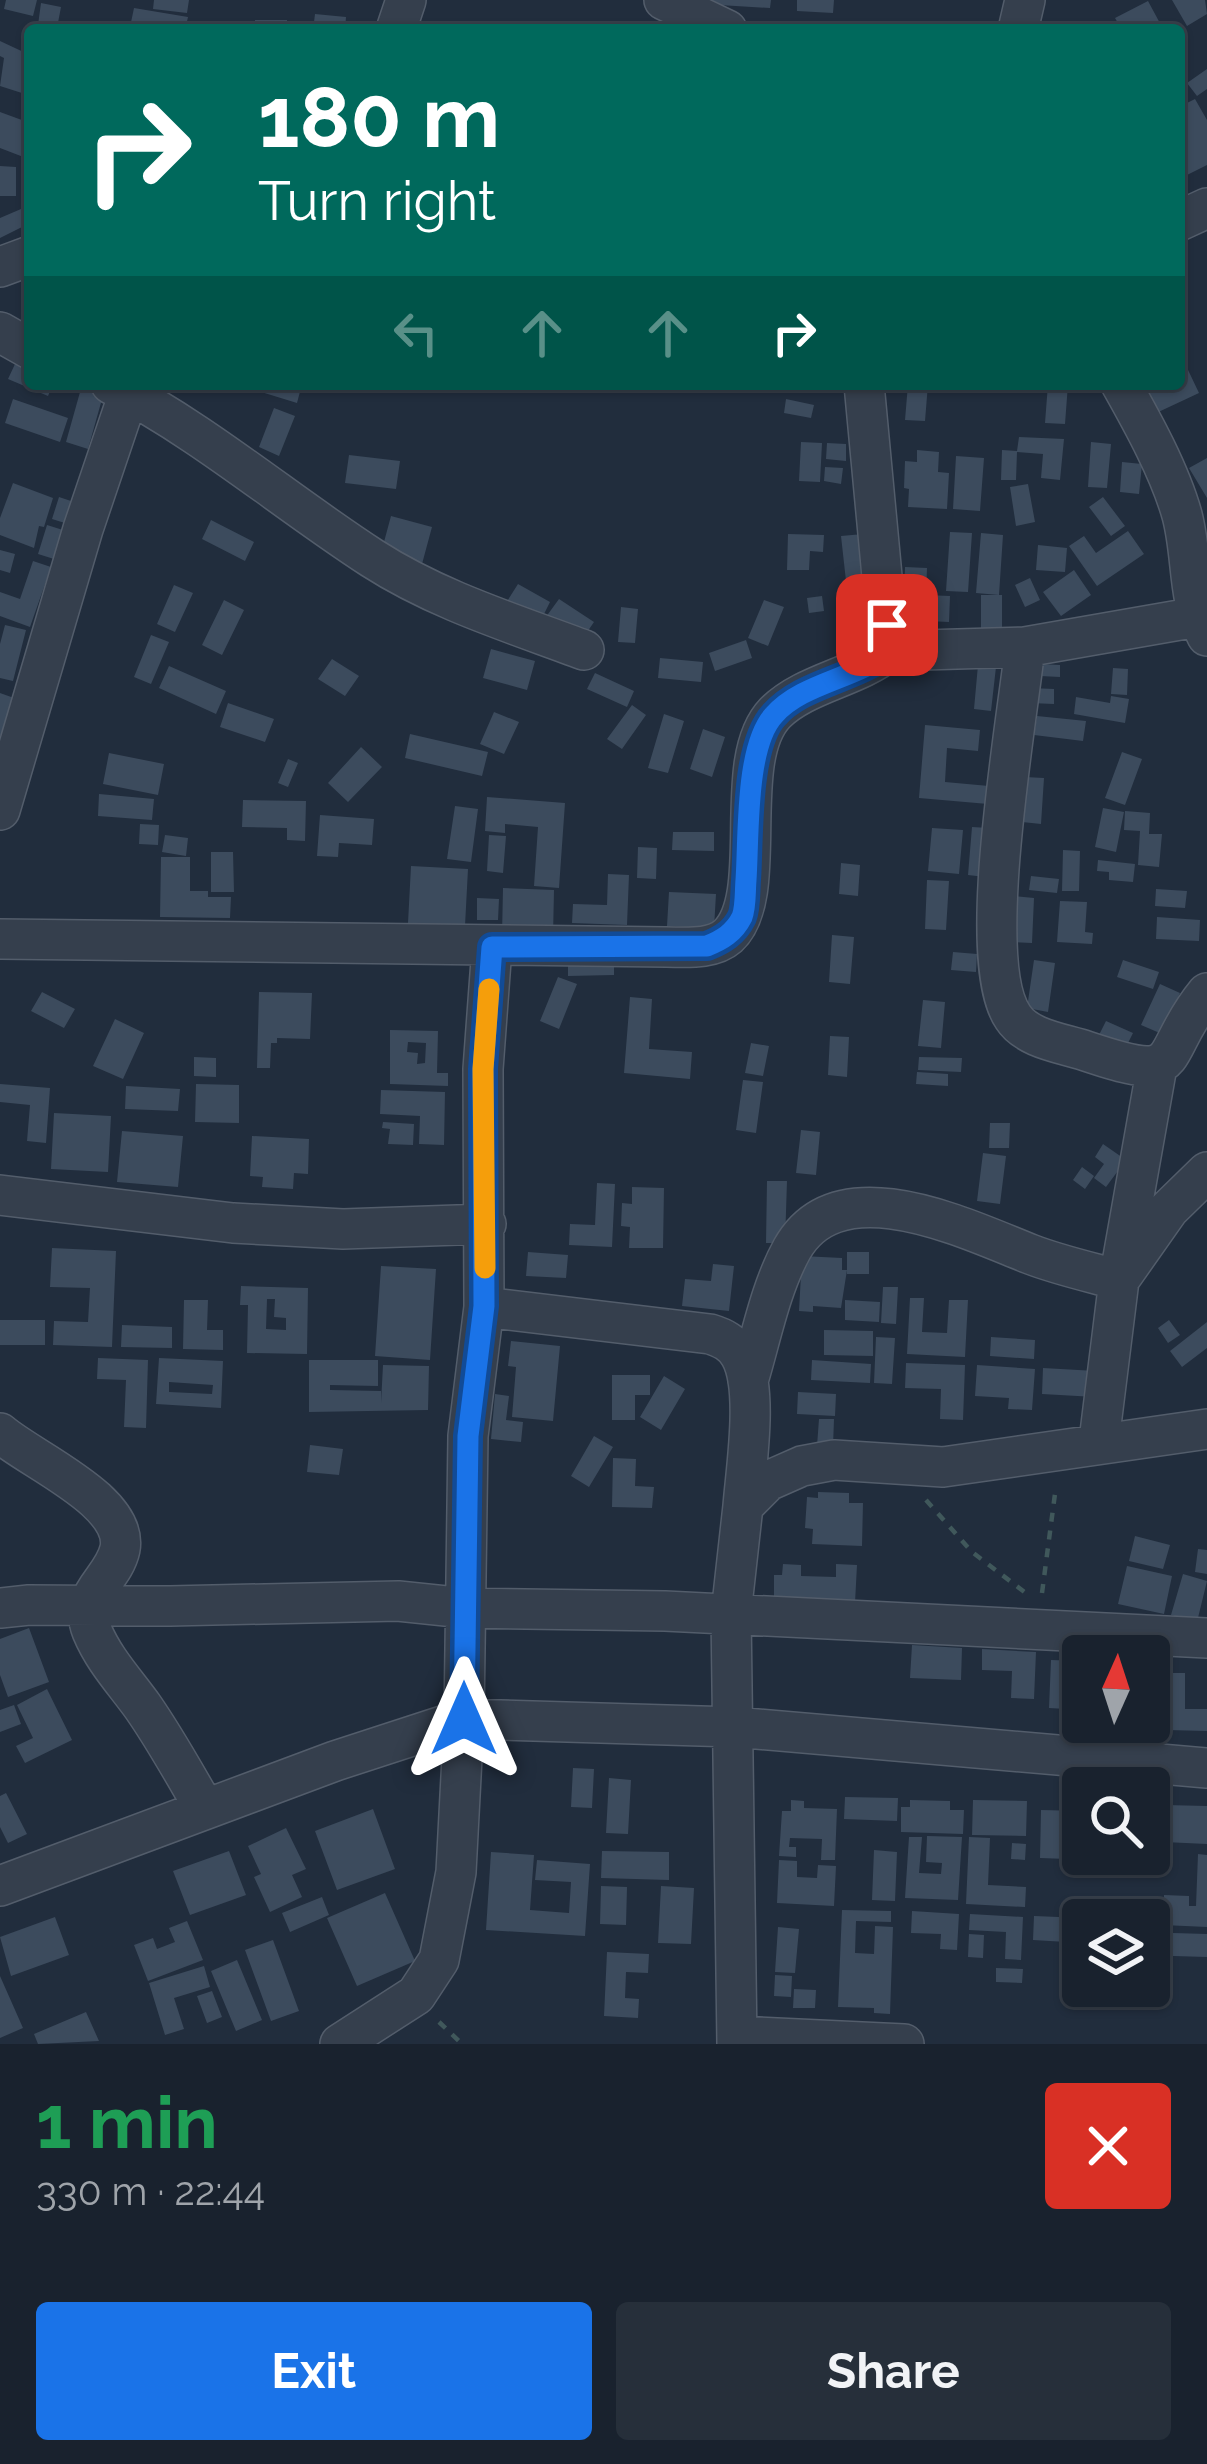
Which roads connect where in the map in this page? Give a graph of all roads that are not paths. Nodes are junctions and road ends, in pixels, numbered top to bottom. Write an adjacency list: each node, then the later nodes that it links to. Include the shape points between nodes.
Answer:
1 (664, 0): 2 (street)
2 (714, 24)
3 (120, 390): 11 (street)
4 (122, 390): 9 (street, via 403,576)
5 (865, 390): 10 (street)
6 (1124, 390): 7 (street, via 1178,502)
7 (1202, 627): 8 (street)
8 (1025, 647): 10 (street); 15 (street, via 1003,827 998,982 1025,1031 1126,1065)
9 (584, 650)
10 (889, 652): 13 (street, via 800,696 762,733 743,915 726,938 707,946)
11 (0, 810)
12 (0, 939): 13 (street)
13 (492, 947): 18 (street, via 483,1069)
14 (1207, 993): 15 (street)
15 (1157, 1066): 19 (street)
16 (1207, 1172): 19 (street, via 1169,1209)
17 (0, 1195): 18 (street, via 232,1223)
18 (486, 1224): 20 (street)
19 (1119, 1280): 21 (street, via 893,1209 836,1211 792,1249); 24 (street)
20 (484, 1306): 21 (street, via 710,1334 741,1356); 28 (street, via 468,1436)
21 (748, 1381): 25 (street)
22 (1207, 1429): 24 (street)
23 (0, 1433): 26 (street, via 91,1493 118,1527 114,1565)
24 (1083, 1444): 25 (street, via 980,1463 834,1460 768,1481)
25 (743, 1506): 29 (street)
26 (88, 1604): 27 (street); 28 (street, via 398,1600); 34 (street, via 107,1660)
27 (0, 1608)
28 (465, 1608): 29 (street); 31 (street)
29 (731, 1614): 30 (street); 32 (street)
30 (1207, 1638)
31 (464, 1719): 32 (street); 34 (street); 37 (street, via 456,1872 439,1960 416,1995)
32 (734, 1726): 33 (street); 36 (street)
33 (1207, 1768)
34 (205, 1809): 35 (street)
35 (0, 1886)
36 (738, 2040): 38 (street)
37 (340, 2044)
38 (904, 2044)

